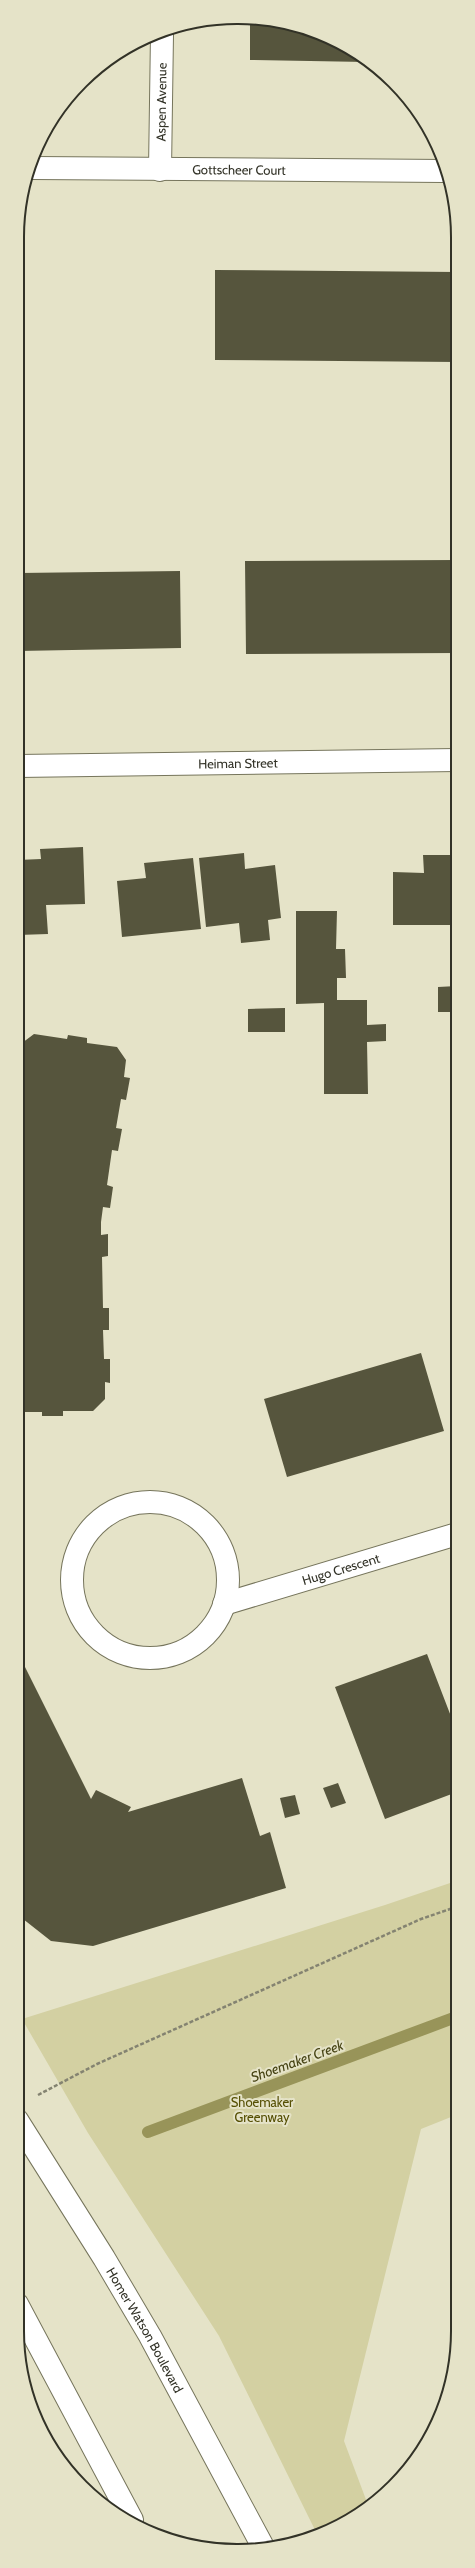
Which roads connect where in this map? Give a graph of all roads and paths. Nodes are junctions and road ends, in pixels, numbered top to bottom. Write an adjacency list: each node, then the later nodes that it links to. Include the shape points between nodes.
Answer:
1 (162, 38): 3 (street, Aspen Avenue)
2 (35, 168): 3 (street, Gottscheer Court)
3 (160, 170): 4 (street, Gottscheer Court)
4 (441, 171)
5 (451, 760): 6 (street, Heiman Street)
6 (24, 766)
7 (451, 1536): 8 (street, Hugo Crescent)
8 (224, 1604): 8 (street, via 221,1615 209,1632 192,1648 167,1658 130,1657 105,1646 86,1627 74,1602 72,1567 81,1541 96,1522 118,1508 145,1501 172,1504 197,1517 212,1532 226,1556 229,1589)
9 (451, 1908): 10 (path, via 97,2064)
10 (30, 2099)
11 (24, 2131): 14 (street, Homer Watson Boulevard, via 150,2336)
12 (24, 2317): 13 (street)
13 (129, 2514)
14 (260, 2543)

